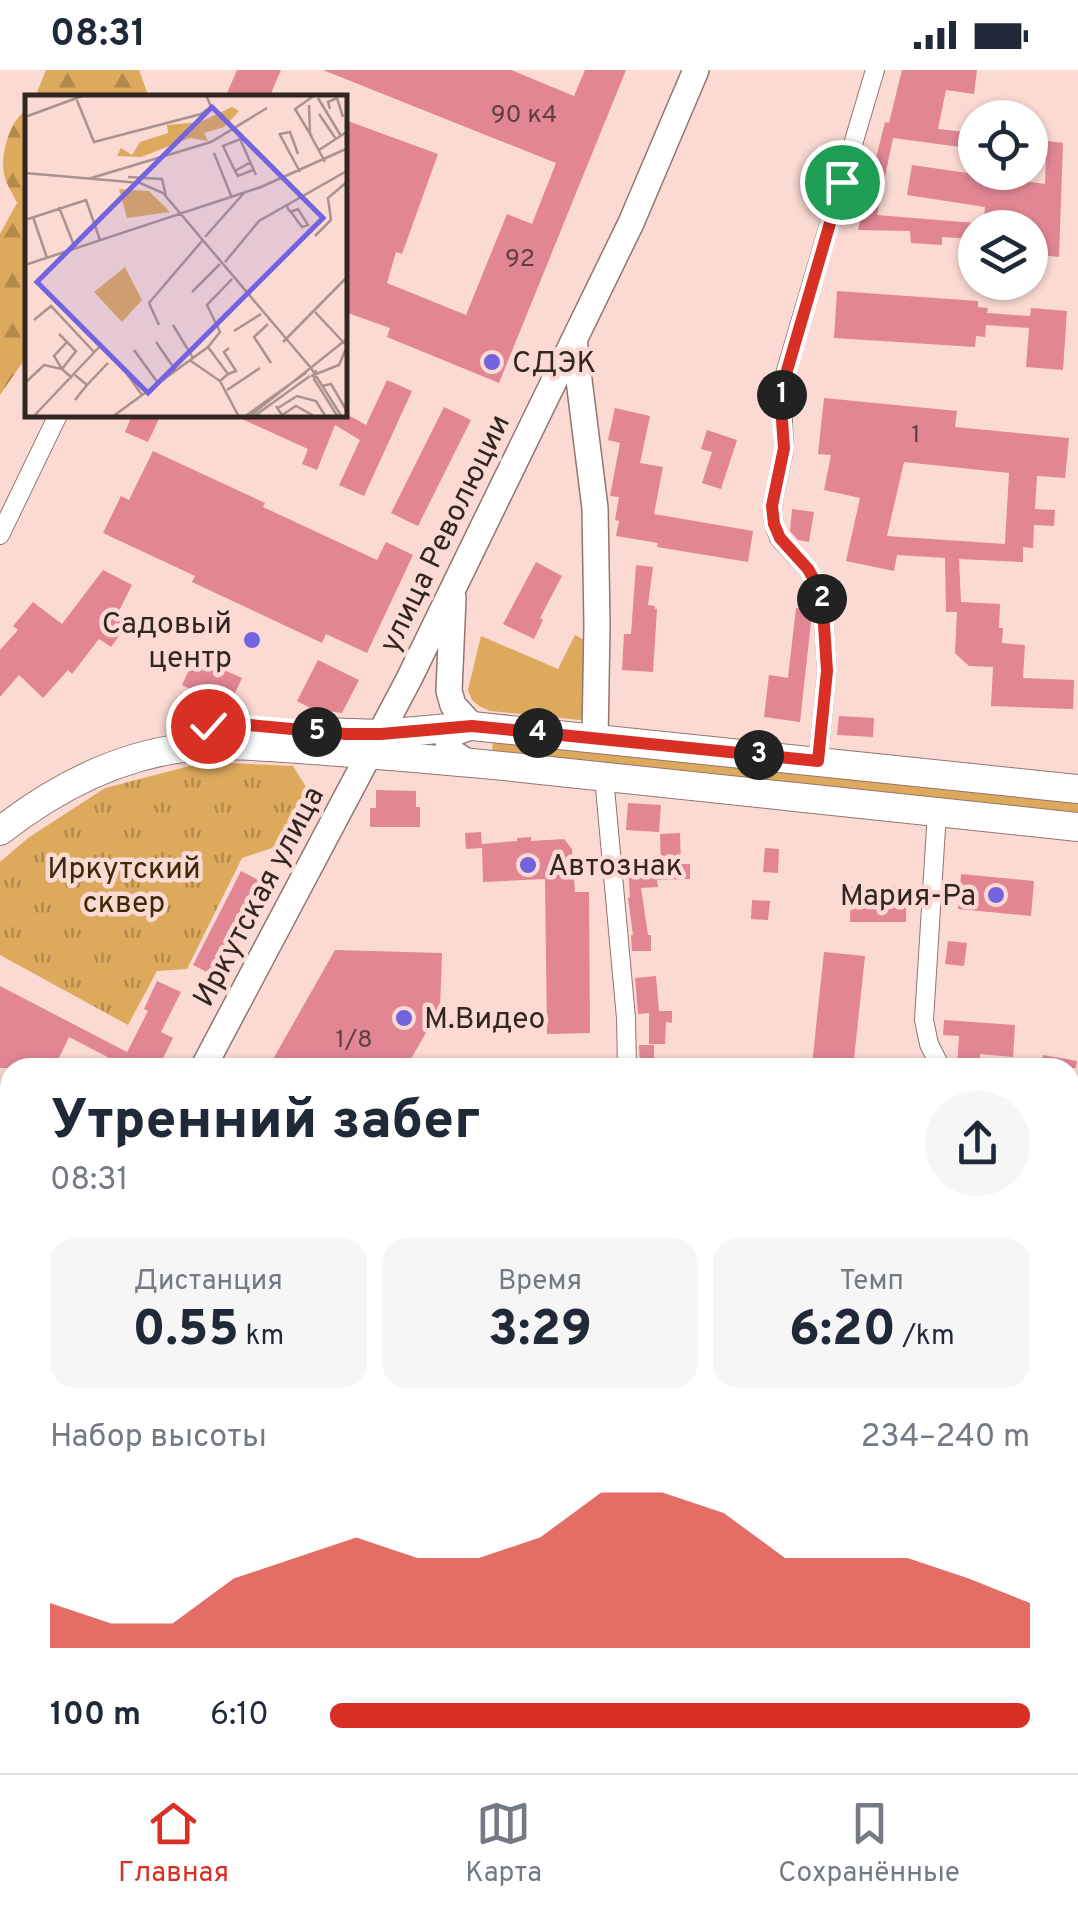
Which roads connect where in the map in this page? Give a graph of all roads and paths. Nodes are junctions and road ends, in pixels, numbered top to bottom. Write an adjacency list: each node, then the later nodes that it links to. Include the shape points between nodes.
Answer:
1 (696, 70): 3 (main road, улица Революции)
2 (875, 70): 10 (street, via 786,374 784,448 772,506 780,538 822,594 827,671)
3 (574, 338): 6 (main road, улица Революции); 8 (main road, via 595,508)
4 (57, 418): 5 (street)
5 (0, 535)
6 (453, 588): 7 (main road, via 449,691); 9 (main road, улица Революции)
7 (472, 726): 8 (main road); 9 (main road); 11 (main road, via 448,741 450,752)
8 (595, 739): 10 (main road)
9 (375, 744): 11 (main road); 14 (main road, via 346,734 249,725 177,730 90,754); 17 (main road, via 248,744 138,757 62,789); 18 (main road, Иркутская улица)
10 (818, 761): 13 (main road)
11 (466, 762): 12 (main road)
12 (604, 776): 15 (main road); 19 (street)
13 (1078, 789)
14 (0, 808)
15 (937, 812): 16 (main road); 20 (street, via 924,1020)
16 (1078, 827)
17 (0, 831)
18 (208, 1058)
19 (627, 1058)
20 (935, 1058)

